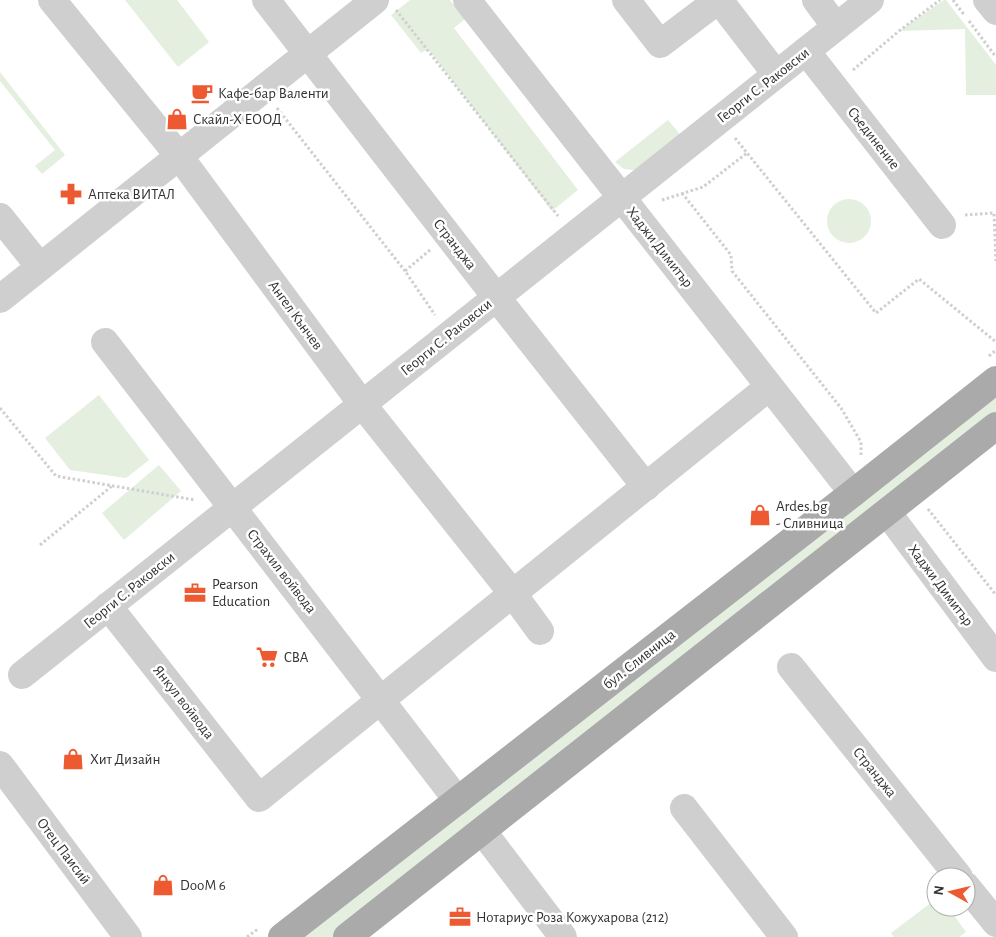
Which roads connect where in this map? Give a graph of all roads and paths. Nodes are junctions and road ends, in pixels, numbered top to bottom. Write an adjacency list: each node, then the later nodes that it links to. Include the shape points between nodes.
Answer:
1 (52, 0): 22 (street, Ангел Кънчев)
2 (266, 0): 15 (street, Странджа)
3 (467, 0): 24 (street, Хаджи Димитър)
4 (626, 0): 5 (street, via 660,44)
5 (719, 0): 17 (street)
6 (816, 0): 13 (street)
7 (870, 0): 13 (street, Георги С. Раковски)
8 (940, 0): 18 (path)
9 (953, 0): 16 (path)
10 (987, 0): 12 (street)
11 (385, 4): 15 (street); 28 (path)
12 (996, 11)
13 (836, 27): 14 (street, Георги С. Раковски)
14 (806, 51): 17 (street, Георги С. Раковски); 18 (street, Съединение)
15 (308, 54): 19 (street); 27 (street, Странджа)
16 (996, 57)
17 (776, 74): 20 (street, Георги С. Раковски)
18 (833, 86): 26 (street, Съединение)
19 (262, 90): 22 (street); 31 (path)
20 (720, 119): 21 (path); 24 (street, Георги С. Раковски)
21 (747, 153): 23 (path, via 703,187); 36 (path, via 876,313 918,278)
22 (179, 156): 30 (street); 39 (street, Ангел Кънчев)
23 (682, 193): 24 (path); 43 (path, via 731,255 732,271 841,408 861,442)
24 (626, 204): 28 (street, Георги С. Раковски); 38 (street, Хаджи Димитър)
25 (0, 217): 30 (street)
26 (942, 225): 29 (path, via 960,215 994,213)
27 (448, 235): 31 (path); 32 (street, Странджа)
28 (574, 236): 32 (street, Георги С. Раковски)
29 (996, 261)
30 (40, 267): 33 (street)
31 (405, 271): 34 (path)
32 (496, 297): 39 (street, Георги С. Раковски); 44 (street, Странджа)
33 (0, 299)
34 (439, 320)
35 (106, 342): 47 (street, Страхил войвода)
36 (996, 342)
37 (996, 380): 43 (main road, бул. Сливница)
38 (769, 387): 43 (street, Хаджи Димитър); 44 (street)
39 (362, 404): 47 (street, Георги С. Раковски); 50 (street, Ангел Кънчев)
40 (0, 408): 42 (path, via 56,476)
41 (996, 426): 48 (main road)
42 (113, 486): 45 (path); 49 (path)
43 (863, 486): 59 (main road, бул. Сливница)
44 (646, 487): 50 (street)
45 (196, 500)
46 (922, 502): 51 (path)
47 (232, 507): 52 (street, Георги С. Раковски); 57 (street, Страхил войвода)
48 (887, 512): 54 (street, Хаджи Димитър); 61 (main road)
49 (40, 545)
50 (513, 594): 53 (street, Ангел Кънчев); 57 (street)
51 (996, 595)
52 (108, 606): 56 (street, Георги С. Раковски); 57 (street, Янкул войвода, via 260,798)
53 (540, 630)
54 (996, 658)
55 (791, 667): 62 (street, Странджа)
56 (22, 675)
57 (381, 700): 59 (street, Страхил войвода)
58 (0, 765): 65 (street, Отец Паисий)
59 (458, 800): 66 (main road, бул. Сливница)
60 (684, 808): 69 (street)
61 (482, 832): 67 (main road); 68 (street)
62 (951, 867)
63 (976, 898): 64 (street)
64 (996, 923)
65 (128, 937)
66 (282, 937)
67 (347, 937)
68 (563, 937)
69 (784, 937)

